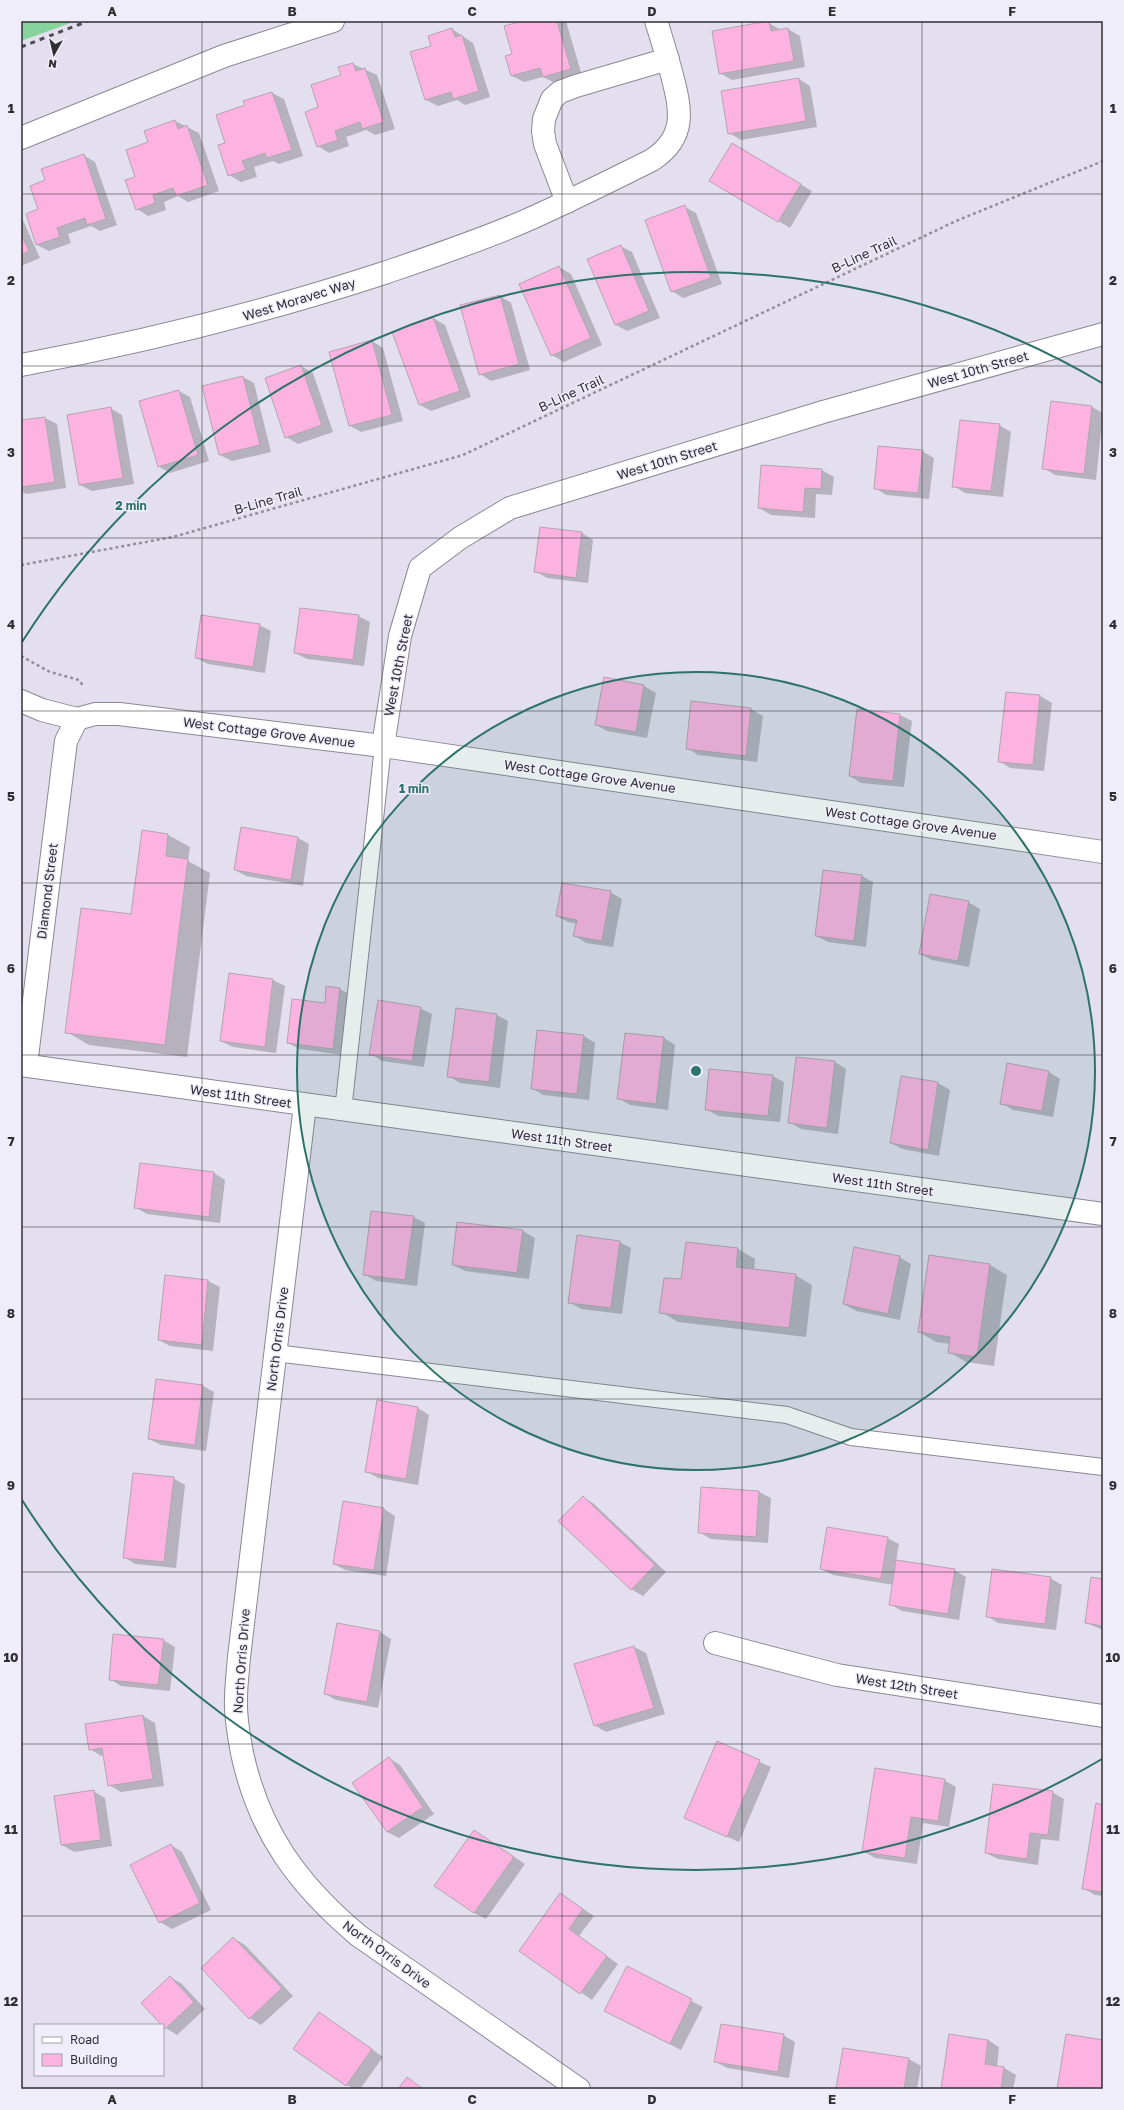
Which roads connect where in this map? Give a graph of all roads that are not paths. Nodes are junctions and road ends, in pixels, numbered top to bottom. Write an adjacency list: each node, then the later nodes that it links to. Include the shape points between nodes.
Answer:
1 (333, 21): 4 (street, via 224,56)
2 (656, 21): 3 (street, West Moravec Way)
3 (668, 59): 5 (street, West Moravec Way, via 680,107 678,124 669,144 652,160); 5 (street, via 576,86 560,92 552,100 544,118 543,131 545,144)
4 (21, 138)
5 (567, 202): 7 (street, West Moravec Way, via 524,222 445,252 323,293 197,328 93,352)
6 (1103, 334): 10 (street, West 10th Street, via 823,412 510,508 460,538 420,568 400,636)
7 (21, 365)
8 (21, 701): 9 (street, via 42,710)
9 (77, 719): 10 (street, West Cottage Grove Avenue, via 96,714 119,714); 12 (street, Diamond Street, via 66,741)
10 (383, 746): 11 (street, West Cottage Grove Avenue); 14 (lane)
11 (1103, 852)
12 (23, 1065): 13 (street, West 11th Street)
13 (305, 1105): 14 (street, West 11th Street); 16 (street, North Orris Drive)
14 (343, 1110): 15 (street, West 11th Street)
15 (1103, 1214)
16 (275, 1353): 17 (lane, via 787,1415 851,1436); 20 (street, North Orris Drive, via 236,1700 238,1733 257,1803 271,1835 290,1866 330,1912 359,1936)
17 (1103, 1467)
18 (714, 1644): 19 (street, West 12th Street, via 837,1675)
19 (1103, 1716)
20 (579, 2089)

